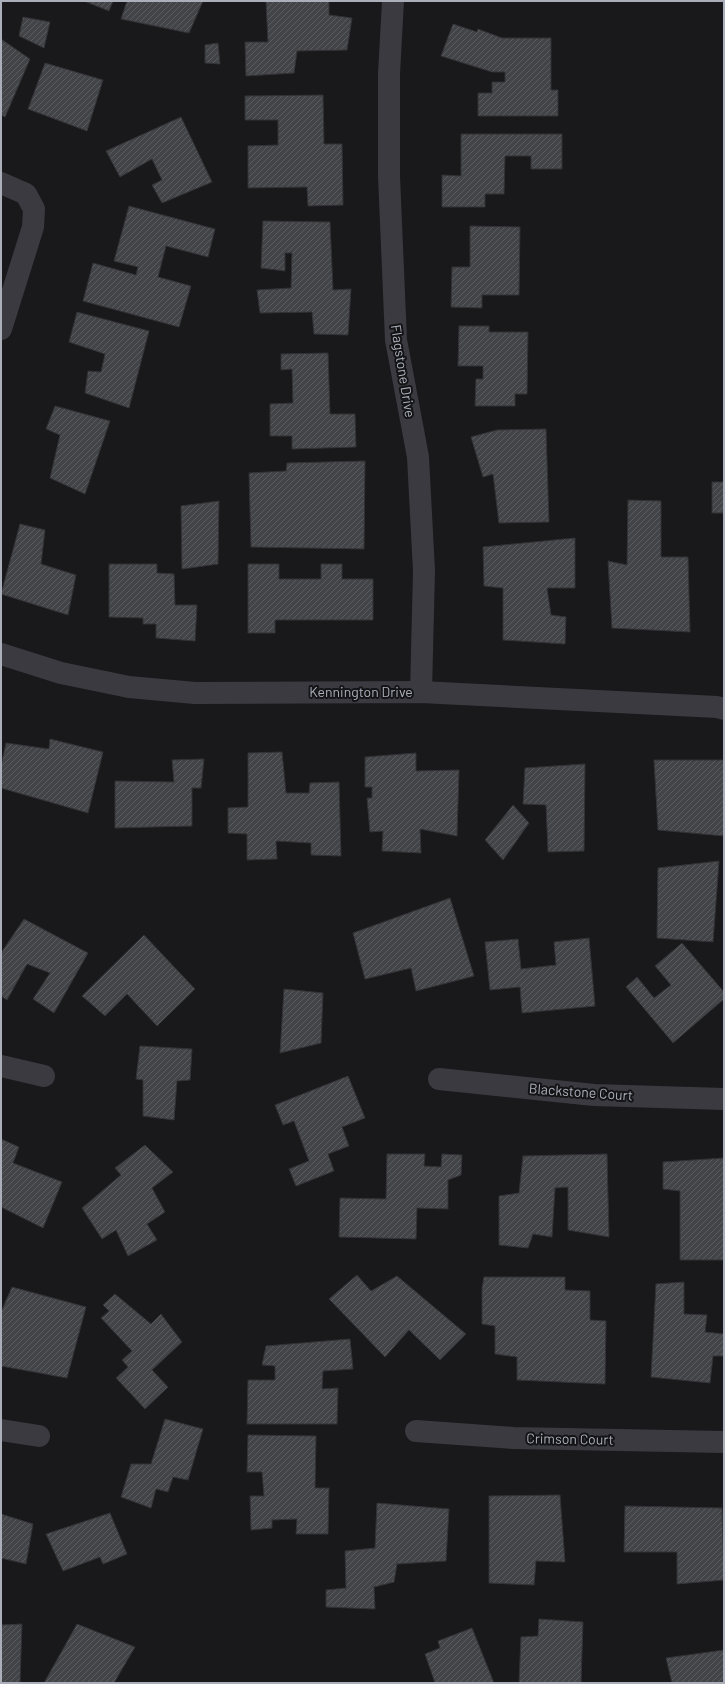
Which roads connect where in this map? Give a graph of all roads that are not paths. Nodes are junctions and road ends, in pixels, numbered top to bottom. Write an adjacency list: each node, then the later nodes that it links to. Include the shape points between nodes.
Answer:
1 (393, 1): 5 (street, Flagstone Drive, via 389,176 394,301 396,340 418,457 424,571)
2 (1, 183): 3 (street, via 26,194 34,209 32,227)
3 (1, 329)
4 (1, 654): 5 (street, Kennington Drive, via 61,672 122,685 195,693)
5 (421, 692): 6 (street, Kennington Drive)
6 (724, 709)
7 (1, 1066): 8 (street)
8 (44, 1076)
9 (439, 1079): 10 (street, Blackstone Court, via 594,1095)
10 (724, 1099)
11 (1, 1430): 13 (street)
12 (416, 1431): 14 (street, Crimson Court, via 513,1438)
13 (39, 1436)
14 (724, 1442)

